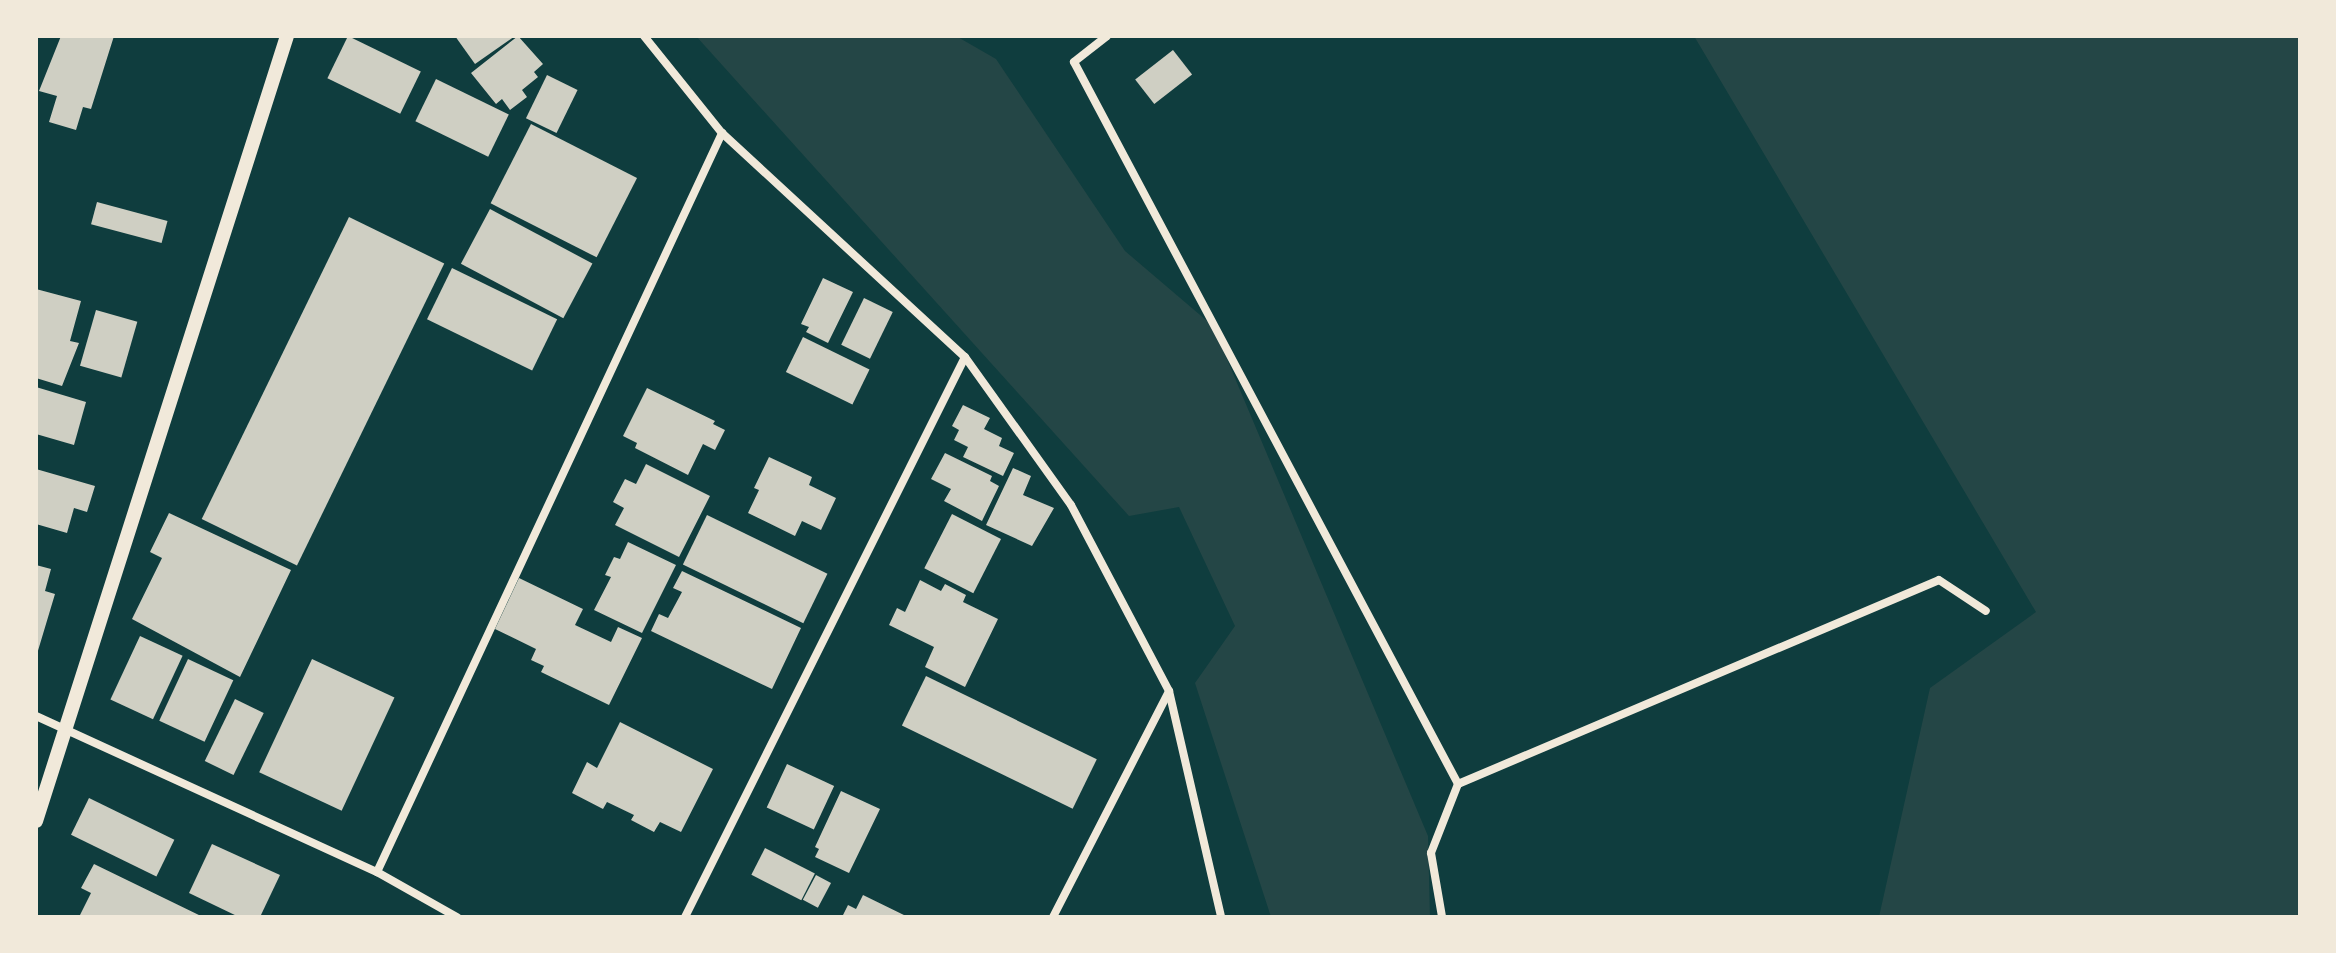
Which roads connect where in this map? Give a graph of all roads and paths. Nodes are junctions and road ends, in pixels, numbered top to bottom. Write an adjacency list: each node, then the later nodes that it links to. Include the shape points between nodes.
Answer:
1 (287, 36): 9 (street)
2 (644, 36): 4 (street)
3 (1107, 36): 10 (street, via 1074,62)
4 (722, 133): 5 (street); 12 (street)
5 (965, 357): 7 (street, via 1071,505); 14 (street)
6 (1986, 611): 10 (street, via 1939,580)
7 (1169, 691): 15 (street); 16 (street)
8 (36, 716): 9 (street)
9 (63, 731): 11 (street); 12 (street)
10 (1458, 784): 17 (street, via 1431,853)
11 (36, 821)
12 (377, 872): 13 (street)
13 (457, 917)
14 (685, 917)
15 (1053, 917)
16 (1221, 917)
17 (1442, 917)

